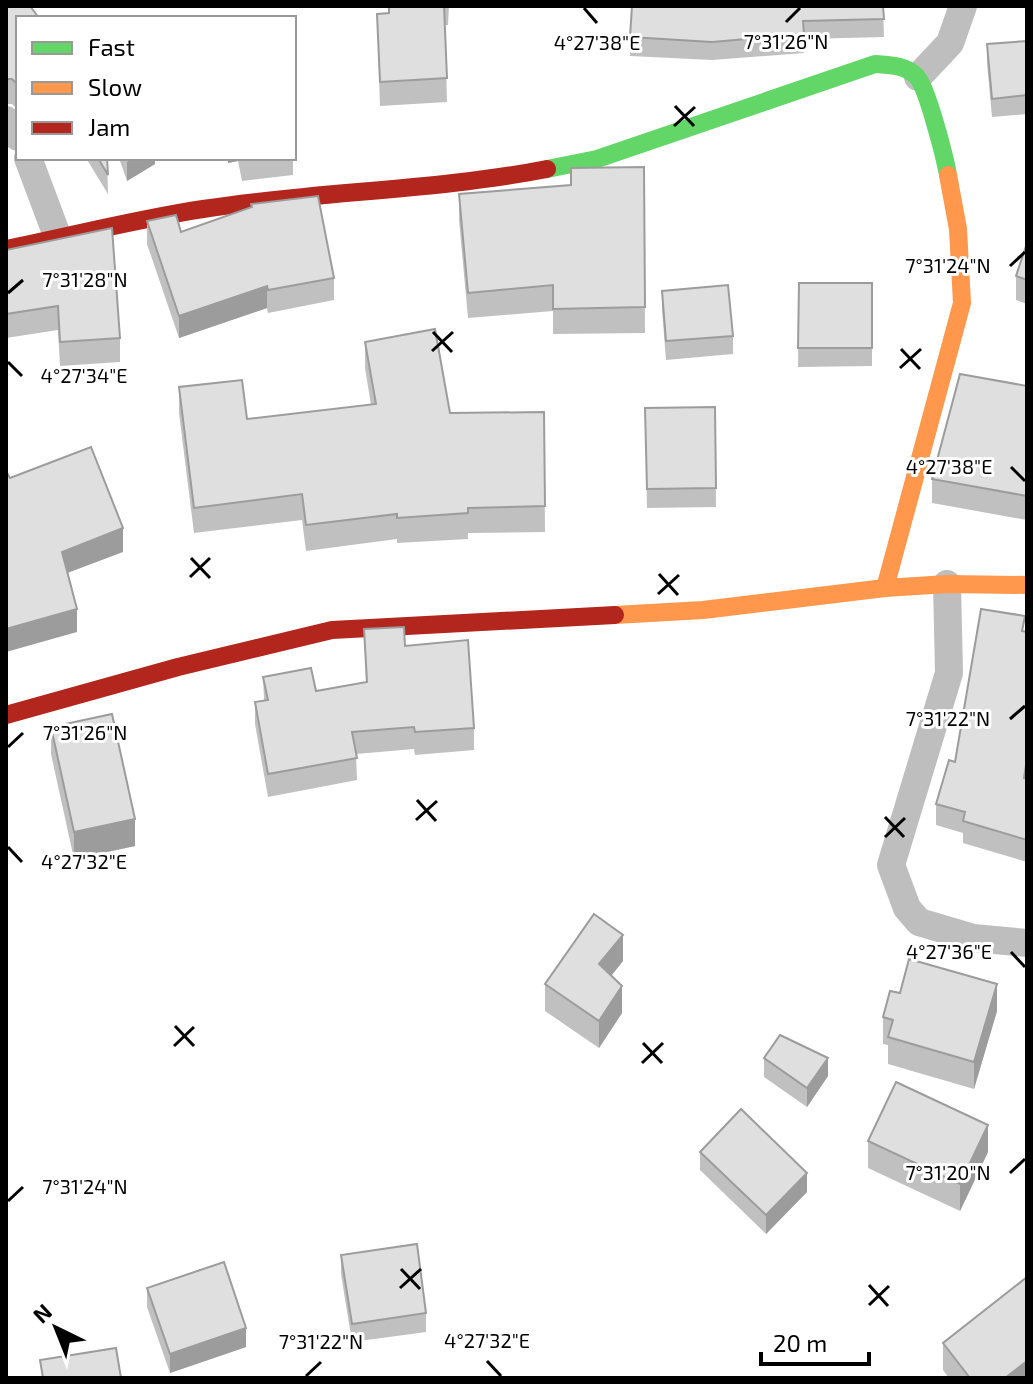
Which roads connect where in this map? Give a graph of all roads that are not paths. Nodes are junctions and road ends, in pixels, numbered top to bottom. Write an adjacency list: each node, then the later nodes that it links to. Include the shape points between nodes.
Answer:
1 (963, 6): 2 (street, via 950,43)
2 (918, 77): 4 (street, via 898,65 875,64 597,159 498,178 202,209); 8 (street, via 944,150 958,229 962,303)
3 (29, 160): 4 (street)
4 (58, 238): 5 (street)
5 (6, 249)
6 (947, 584): 7 (street); 8 (street); 10 (street, via 949,673 891,865 907,908 919,922 973,938)
7 (1027, 585)
8 (885, 588): 9 (street, via 703,610 332,630)
9 (6, 715)
10 (1027, 943)

